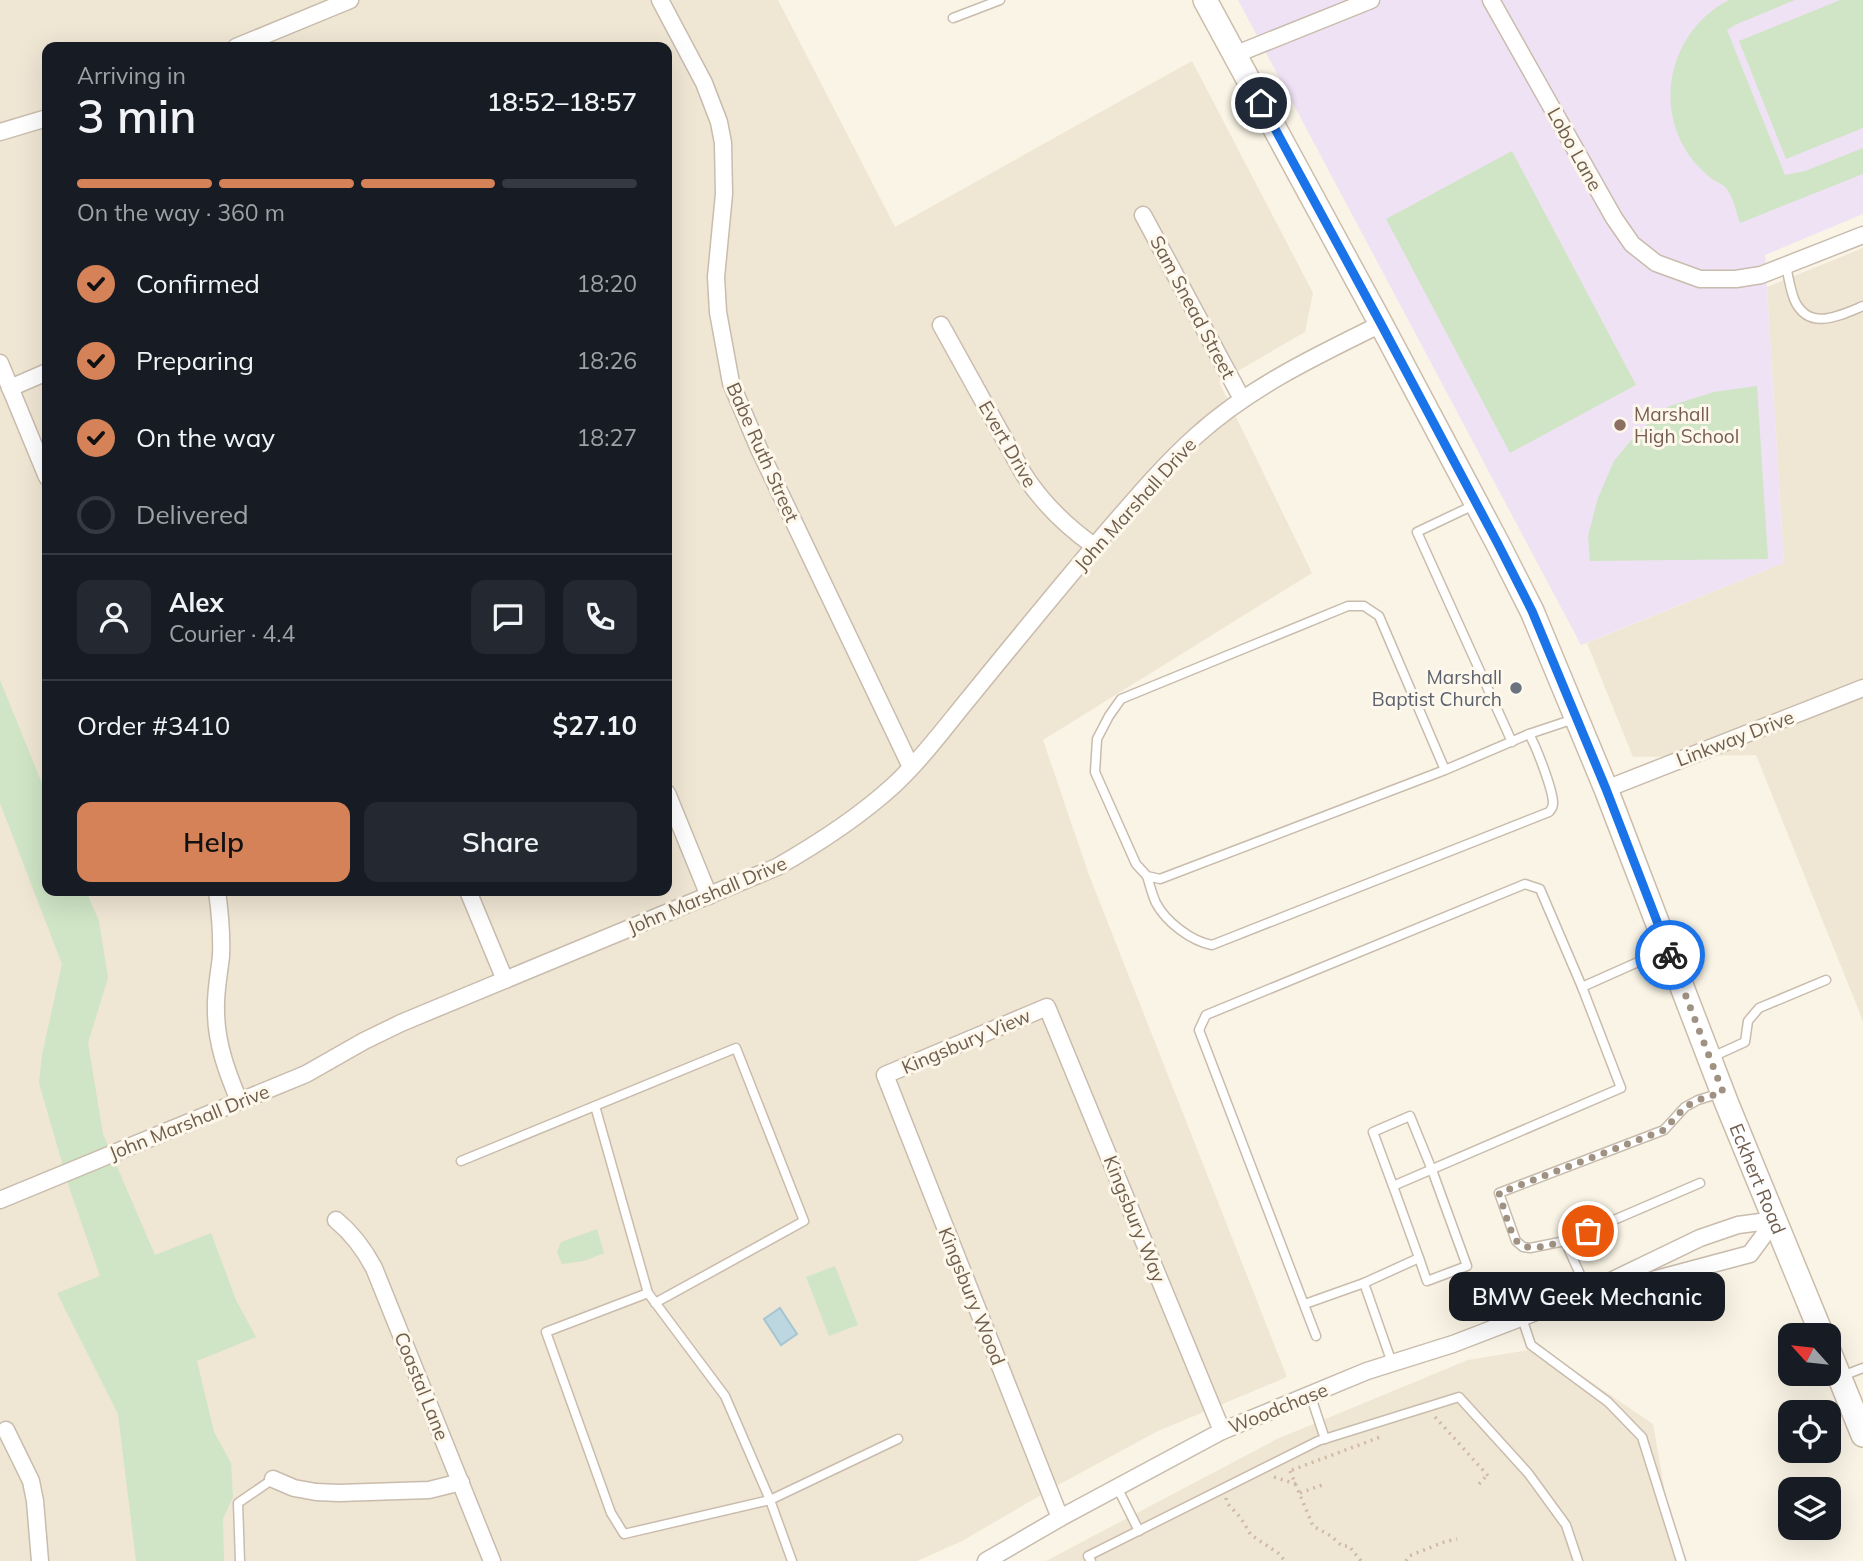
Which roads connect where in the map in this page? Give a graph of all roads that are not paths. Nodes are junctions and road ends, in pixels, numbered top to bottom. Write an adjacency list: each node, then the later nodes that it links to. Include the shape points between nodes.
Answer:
1 (350, 0): 8 (street)
2 (660, 0): 29 (street, Babe Ruth Street, via 704,83 723,143 724,194 716,276 731,383)
3 (1000, 0): 7 (lane)
4 (1205, 0): 9 (main road, Eckhert Road)
5 (1371, 0): 9 (street)
6 (1491, 0): 14 (street, Lobo Lane, via 1632,244 1656,263 1700,279 1761,275)
7 (953, 18)
8 (248, 42)
9 (1234, 55): 16 (main road, Eckhert Road)
10 (42, 119): 11 (street)
11 (0, 132)
12 (1143, 215): 21 (street, Sam Snead Street)
13 (1863, 235): 14 (street, Lobo Lane)
14 (1786, 265): 15 (lane, via 1794,298 1808,315 1837,317)
15 (1863, 306)
16 (1381, 324): 21 (street, John Marshall Drive); 23 (main road, Eckhert Road)
17 (941, 325): 24 (street, Evert Drive, via 1033,488 1057,517)
18 (0, 363): 20 (street)
19 (42, 374): 20 (street)
20 (10, 387): 22 (street)
21 (1242, 399): 24 (street, John Marshall Drive, via 1196,435)
22 (42, 465)
23 (1476, 503): 26 (main road, Eckhert Road, via 1532,611); 28 (lane, via 1417,532)
24 (1094, 546): 29 (street, John Marshall Drive)
25 (1862, 692): 31 (street, Linkway Drive)
26 (1577, 718): 27 (lane); 31 (main road, Eckhert Road)
27 (1529, 734): 28 (lane); 33 (lane, via 1552,795 1549,813 1212,945 1200,943 1171,921 1156,903)
28 (1513, 742): 30 (lane)
29 (911, 766): 36 (street, John Marshall Drive, via 859,815 824,840 777,867)
30 (1445, 770): 33 (lane, via 1160,879); 33 (lane, via 1379,616 1364,606 1348,606 1121,699 1115,707 1097,739 1095,772 1136,864)
31 (1606, 789): 37 (main road, Eckhert Road)
32 (672, 805): 36 (street)
33 (1147, 876)
34 (217, 896): 45 (street, via 222,942 217,1031)
35 (470, 896): 38 (street)
36 (709, 896): 38 (street, John Marshall Drive)
37 (1668, 949): 40 (lane); 42 (main road, Eckhert Road)
38 (505, 980): 45 (street, John Marshall Drive, via 401,1023 306,1074)
39 (1825, 980): 42 (lane, via 1759,1008 1748,1021 1745,1042)
40 (1582, 988): 48 (lane, via 1621,1088); 60 (lane, via 1540,889 1525,884 1206,1015 1199,1030)
41 (1047, 1007): 43 (street, Kingsbury View); 70 (street, Kingsbury Way)
42 (1709, 1058): 44 (main road, Eckhert Road)
43 (885, 1075): 78 (street, Kingsbury Wood)
44 (1723, 1092): 53 (main road, Eckhert Road); 54 (lane, via 1685,1107 1664,1130 1499,1193 1516,1241 1523,1247)
45 (239, 1101): 51 (street, John Marshall Drive)
46 (596, 1106): 47 (lane); 58 (lane); 59 (lane, via 736,1048 804,1221)
47 (461, 1161)
48 (1432, 1170): 50 (lane); 50 (lane, via 1410,1116 1373,1132); 55 (lane, via 1467,1266 1427,1281)
49 (1700, 1183): 54 (lane)
50 (1393, 1186): 55 (lane)
51 (0, 1200)
52 (336, 1220): 75 (street, Coastal Lane, via 362,1245 374,1268)
53 (1775, 1220): 57 (street, Woodchase, via 1700,1238); 57 (street, Woodchase, via 1751,1254); 62 (main road, Eckhert Road)
54 (1565, 1241): 57 (lane)
55 (1419, 1258): 56 (lane)
56 (1364, 1283): 60 (lane); 64 (lane)
57 (1588, 1292): 61 (street, Woodchase)
58 (648, 1293): 59 (lane); 77 (lane, via 546,1332 611,1513 624,1534)
59 (655, 1303): 77 (lane, via 725,1396)
60 (1305, 1304): 63 (lane)
61 (1522, 1318): 64 (street, Woodchase); 87 (lane, via 1531,1345 1608,1402 1642,1437)
62 (1817, 1323)
63 (1316, 1336)
64 (1392, 1363): 68 (street, Woodchase)
65 (1863, 1368): 66 (lane)
66 (1841, 1376)
67 (1841, 1382): 71 (main road)
68 (1310, 1395): 70 (street, Woodchase); 73 (lane)
69 (6, 1430): 80 (street, via 31,1481)
70 (1222, 1431): 76 (street, Woodchase)
71 (1863, 1435)
72 (898, 1439): 77 (lane)
73 (1325, 1439): 79 (lane); 86 (lane, via 1459,1398 1528,1474 1566,1525)
74 (273, 1479): 75 (street, via 294,1488 339,1493 429,1490); 81 (lane, via 238,1503)
75 (461, 1482): 82 (street, Coastal Lane)
76 (1117, 1488): 78 (street, Woodchase); 79 (lane)
77 (770, 1500): 83 (lane)
78 (1060, 1518): 84 (street, Woodchase)
79 (1139, 1531): 85 (lane, via 1088,1556)
80 (40, 1561)
81 (240, 1561)
82 (492, 1561)
83 (792, 1561)
84 (986, 1561)
85 (1091, 1561)
86 (1578, 1561)
87 (1681, 1561)

